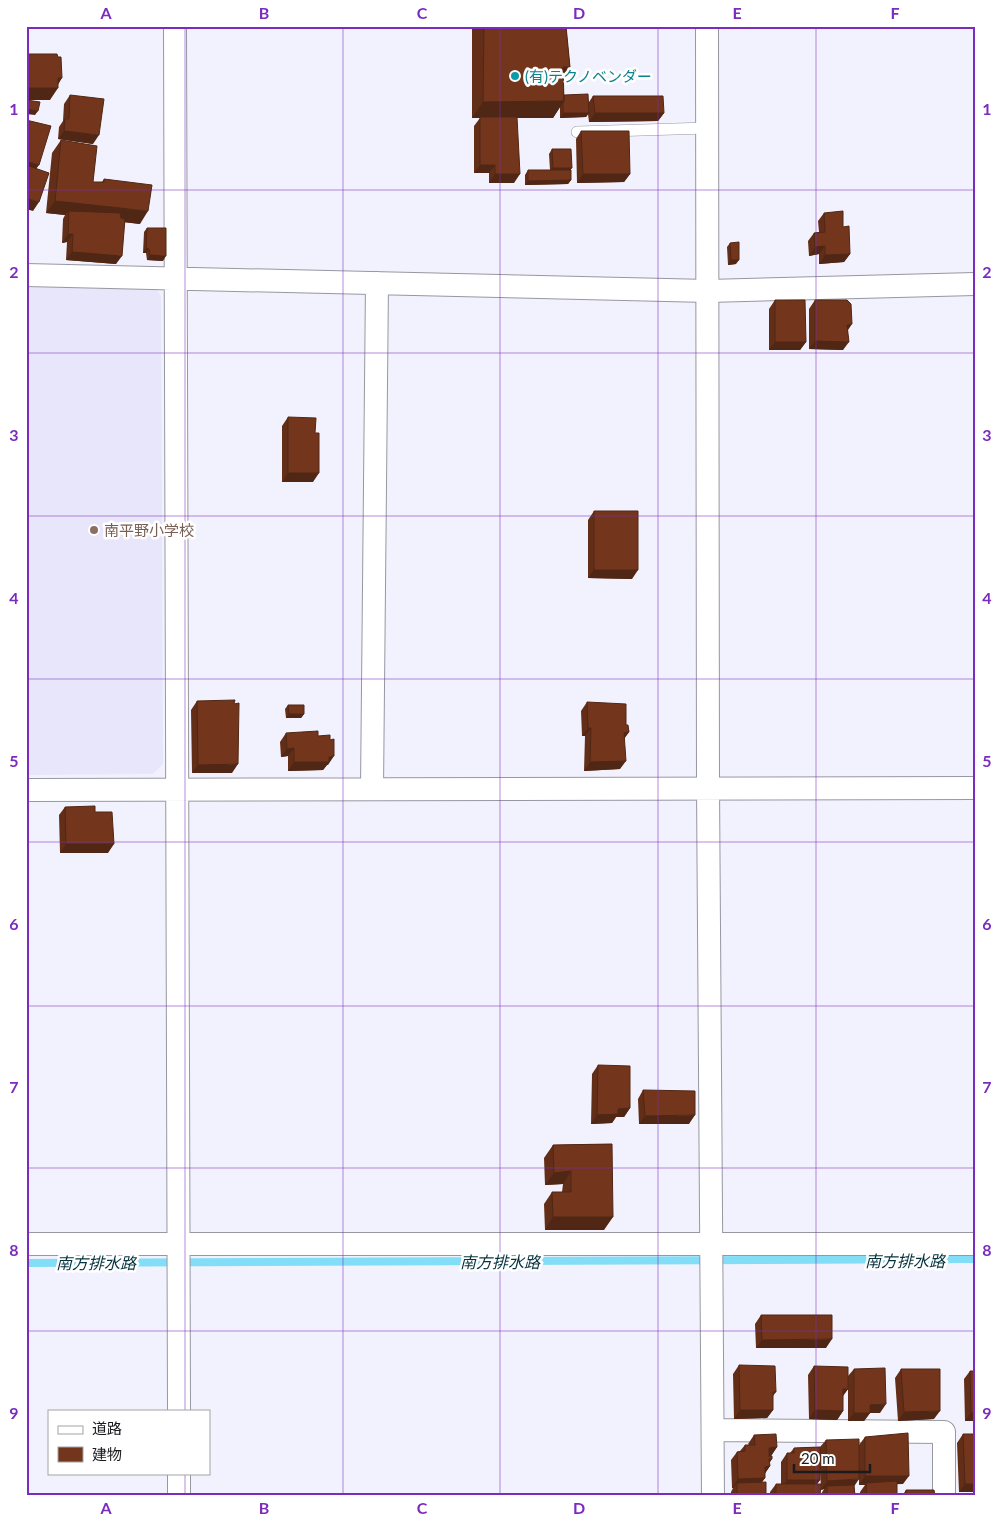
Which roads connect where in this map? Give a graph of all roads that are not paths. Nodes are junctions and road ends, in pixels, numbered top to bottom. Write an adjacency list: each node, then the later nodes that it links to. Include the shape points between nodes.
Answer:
1 (175, 26): 6 (street)
2 (707, 26): 3 (street)
3 (707, 128): 4 (lane); 9 (street)
4 (577, 132)
5 (26, 275): 6 (street)
6 (176, 278): 7 (street); 14 (street)
7 (377, 283): 9 (street); 11 (street)
8 (975, 284): 9 (street)
9 (708, 291): 10 (street)
10 (708, 787): 11 (street); 12 (street); 18 (street)
11 (372, 788): 14 (street)
12 (975, 788)
13 (26, 790): 14 (street)
14 (177, 790): 17 (street)
15 (26, 1244): 17 (street)
16 (975, 1244): 18 (street)
17 (178, 1245): 18 (street); 19 (street)
18 (711, 1245): 20 (street)
19 (179, 1410)
20 (713, 1430): 23 (street); 24 (street, via 944,1432)
21 (179, 1474): 22 (street)
22 (179, 1496)
23 (713, 1496)
24 (944, 1496)

